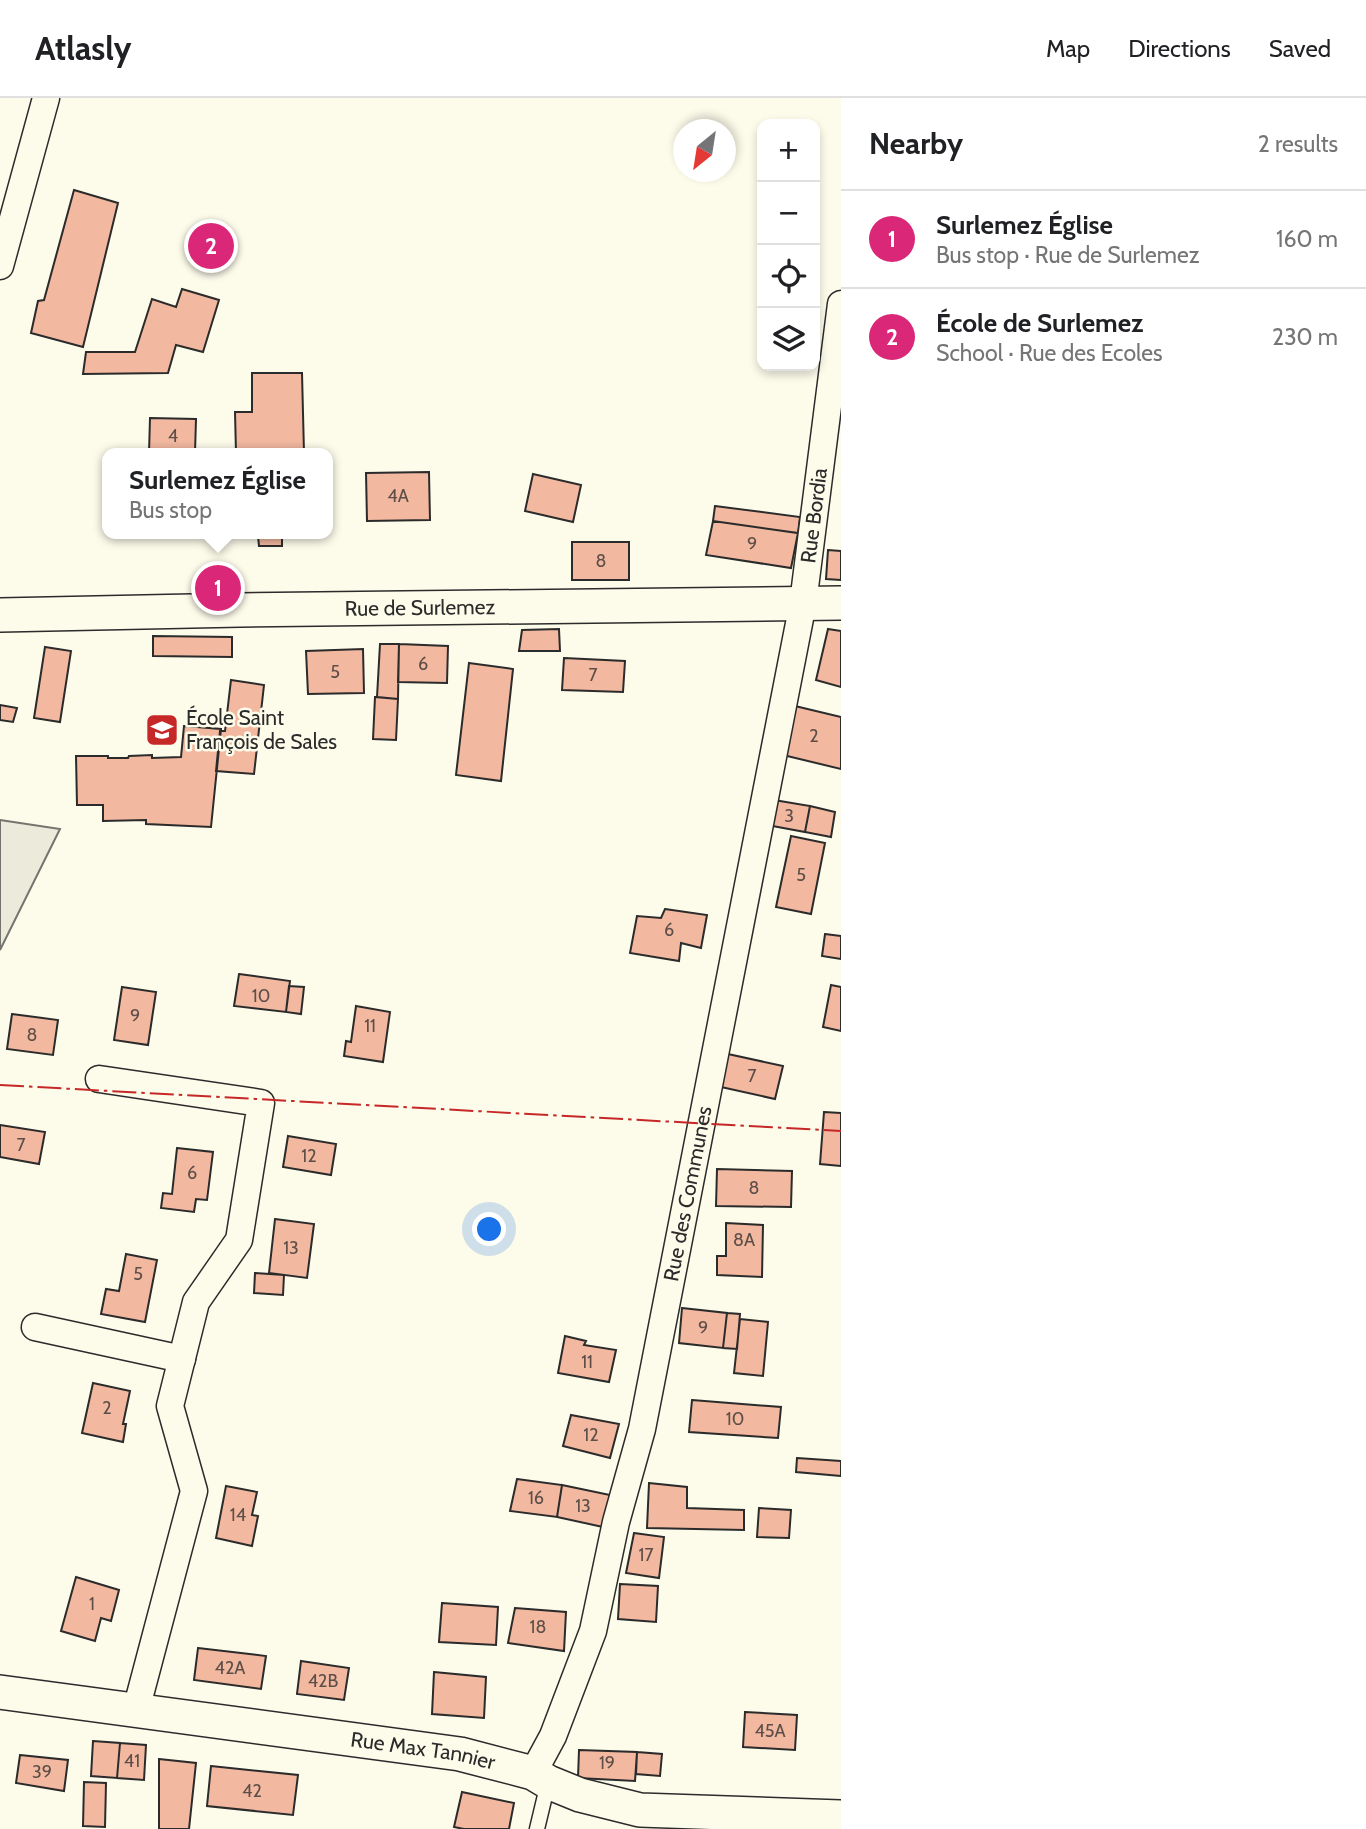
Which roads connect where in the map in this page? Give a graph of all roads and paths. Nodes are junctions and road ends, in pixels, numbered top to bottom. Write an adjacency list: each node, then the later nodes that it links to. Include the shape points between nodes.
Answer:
1 (46, 98): 2 (street)
2 (0, 266)
3 (841, 304): 4 (street, Rue Bordia)
4 (803, 603): 5 (street, Rue de Surlemez); 6 (street, Rue de Surlemez); 12 (street, Rue des Communes, via 642,1429 593,1631)
5 (841, 603)
6 (0, 615)
7 (99, 1079): 9 (street, via 261,1103 239,1240 196,1302)
8 (35, 1327): 9 (street)
9 (182, 1359): 11 (street, via 170,1406 194,1491)
10 (0, 1692): 11 (street, Rue Max Tannier)
11 (136, 1710): 12 (street, Rue Max Tannier, via 460,1754)
12 (540, 1778): 13 (street, Rue Max Tannier, via 580,1795 640,1810); 14 (lane)
13 (841, 1817)
14 (537, 1829)

